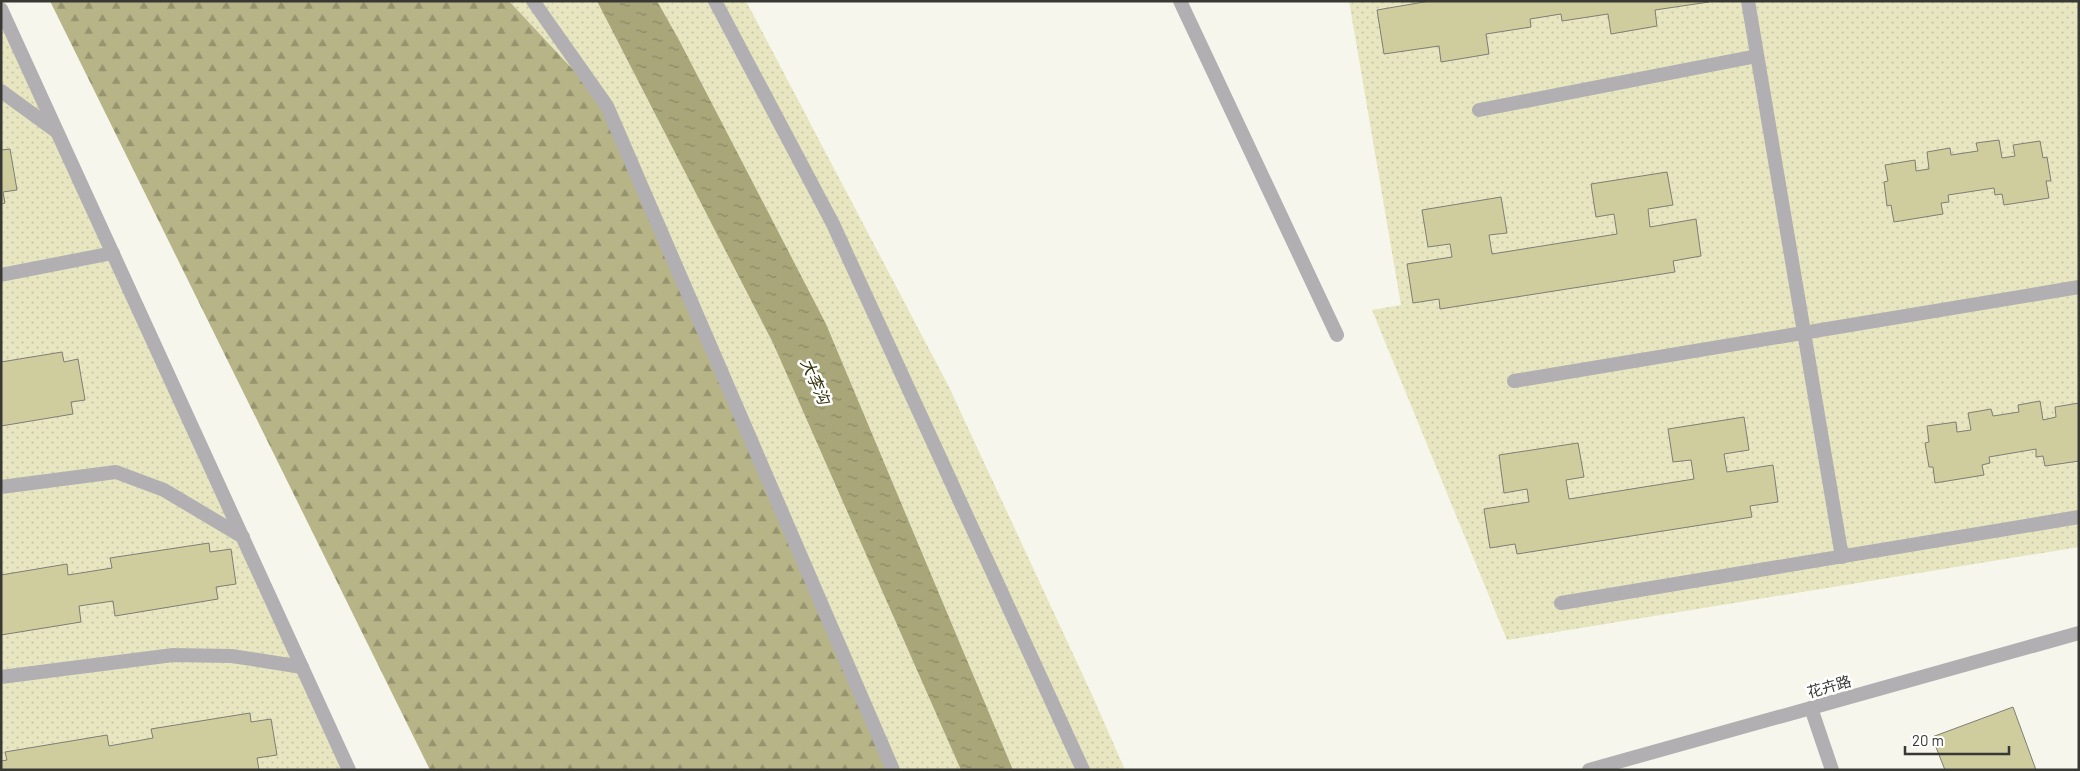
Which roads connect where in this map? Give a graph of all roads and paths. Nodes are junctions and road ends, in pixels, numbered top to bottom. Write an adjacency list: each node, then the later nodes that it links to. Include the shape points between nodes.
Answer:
1 (533, 1): 26 (street, via 607,106)
2 (715, 1): 27 (street, via 833,224)
3 (1180, 1): 14 (street)
4 (1748, 1): 6 (street)
5 (1, 9): 9 (street)
6 (1757, 56): 8 (street); 13 (street)
7 (1, 91): 9 (street)
8 (1479, 110)
9 (57, 131): 10 (street)
10 (113, 254): 11 (street); 18 (street)
11 (1, 275)
12 (2079, 287): 13 (street)
13 (1804, 334): 15 (street); 19 (street)
14 (1337, 335)
15 (1514, 381)
16 (1, 487): 18 (street, via 116,472 164,490)
17 (2079, 517): 19 (street)
18 (242, 537): 22 (street)
19 (1842, 557): 20 (street)
20 (1561, 603)
21 (2079, 633): 24 (street, 花卉路)
22 (302, 667): 23 (street, via 232,656 173,655); 25 (street)
23 (1, 677)
24 (1811, 708): 28 (street, 花卉路); 29 (street)
25 (349, 770)
26 (893, 770)
27 (1083, 770)
28 (1589, 770)
29 (1832, 770)

